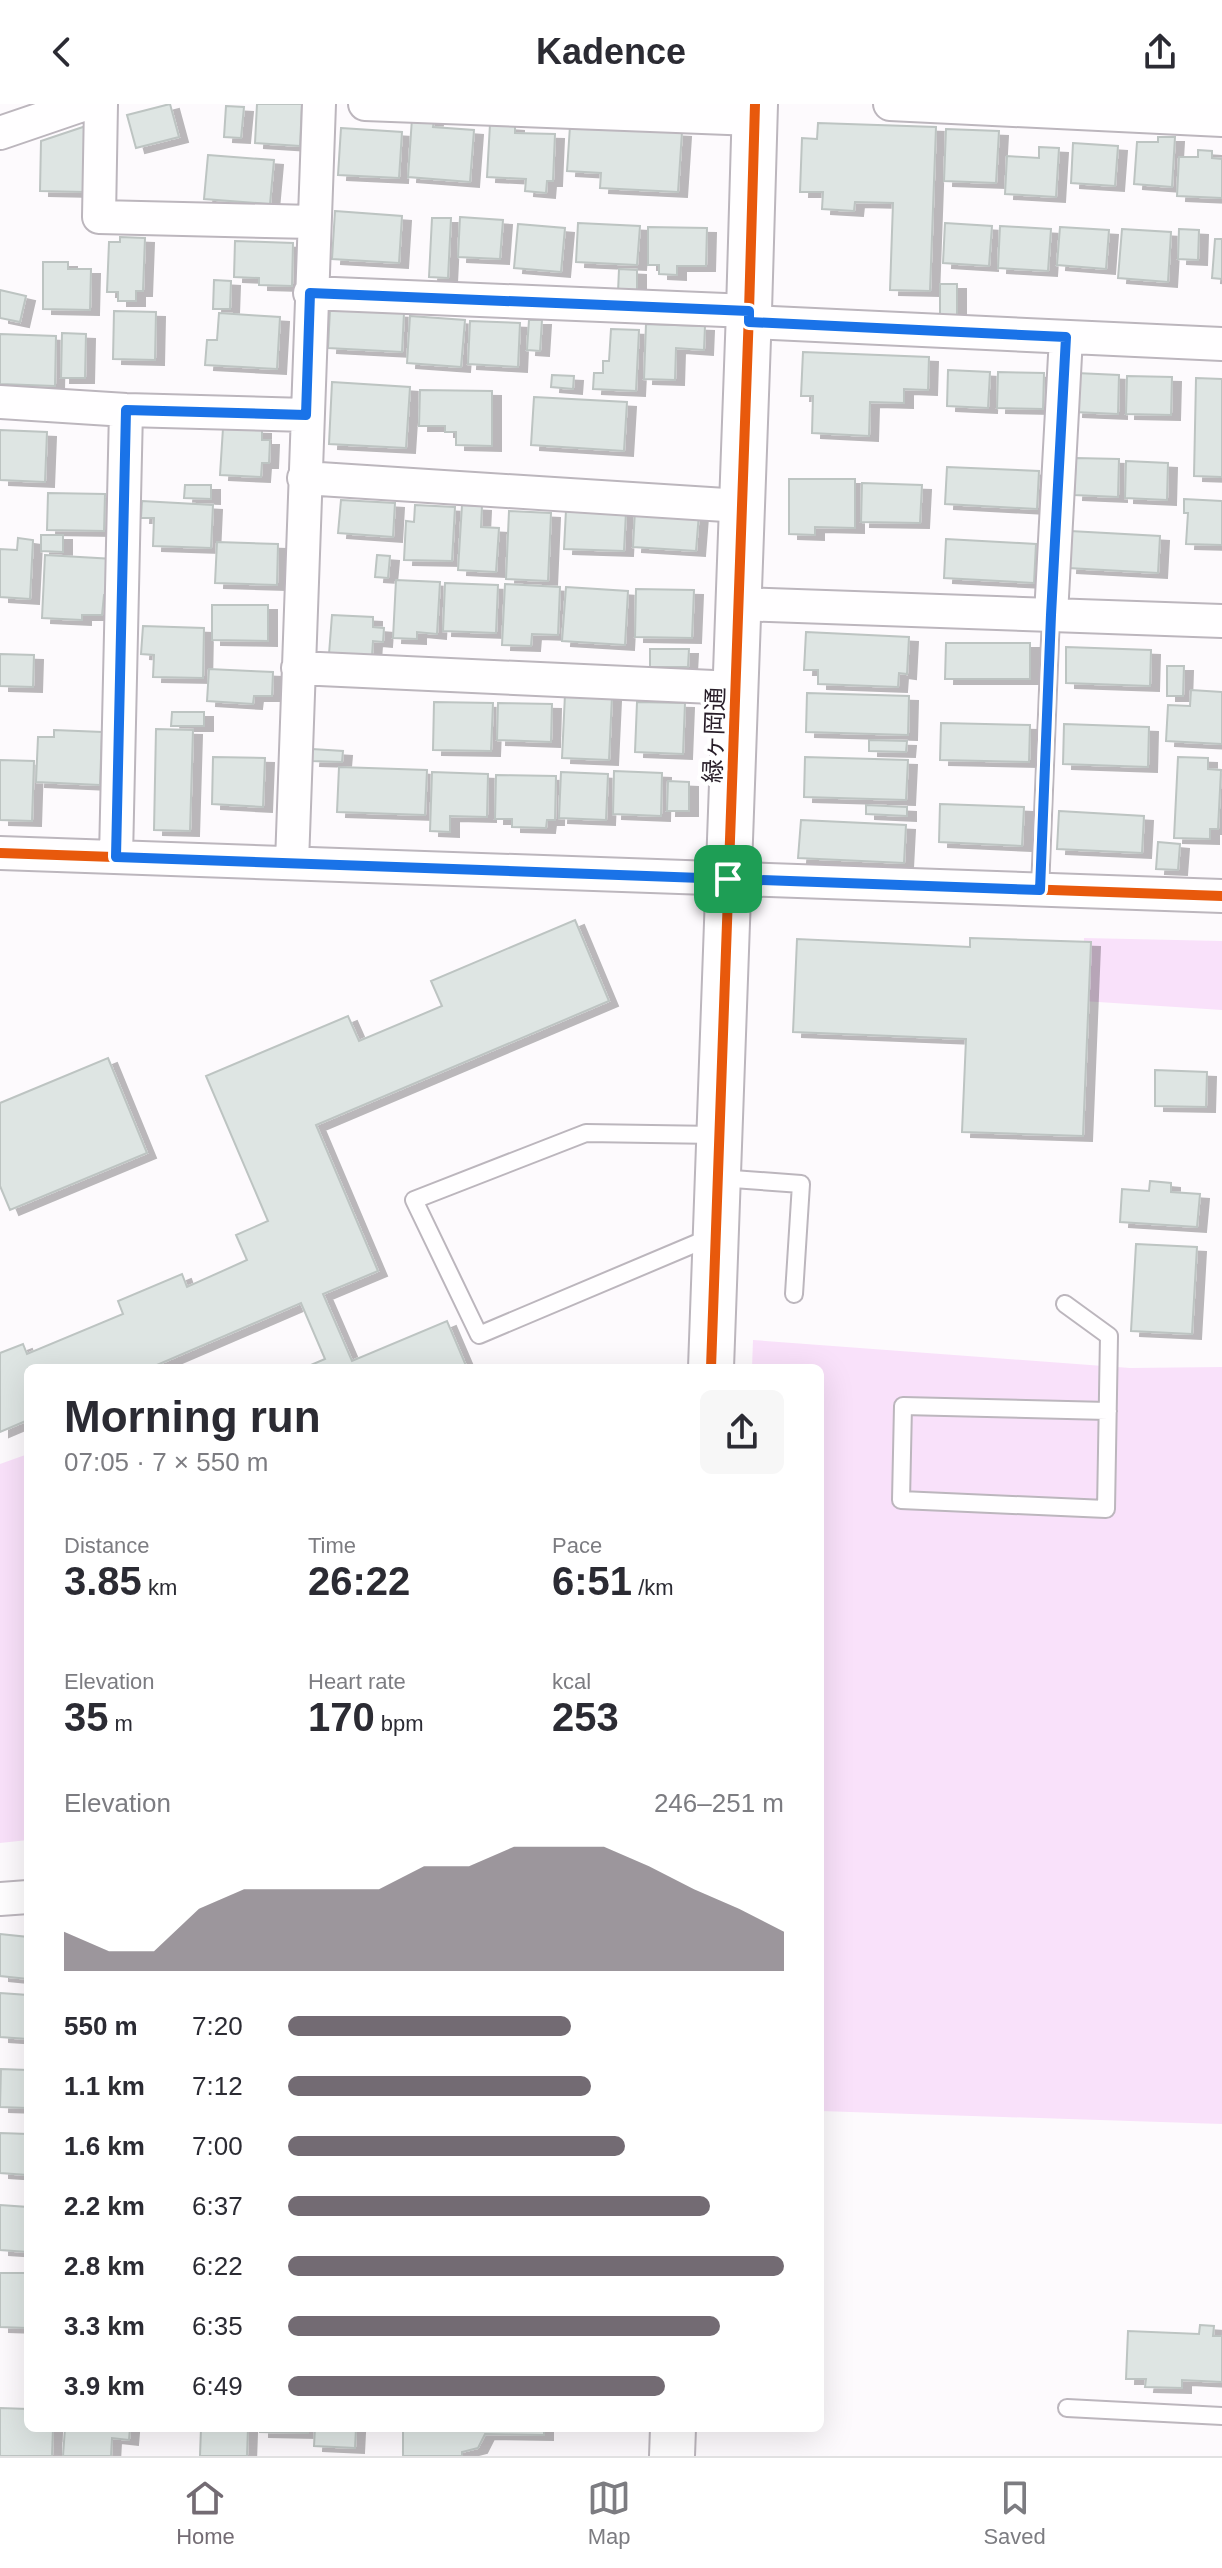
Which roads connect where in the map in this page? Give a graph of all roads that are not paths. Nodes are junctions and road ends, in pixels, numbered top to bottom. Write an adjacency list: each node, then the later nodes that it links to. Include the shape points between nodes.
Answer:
1 (85, 104): 8 (street)
2 (101, 104): 9 (street, via 99,217)
3 (319, 104): 9 (street)
4 (365, 104): 6 (street)
5 (890, 104): 7 (street)
6 (754, 112): 11 (street, 緑ヶ岡通)
7 (1222, 120)
8 (0, 133)
9 (313, 222): 10 (street)
10 (310, 293): 11 (street); 16 (street)
11 (749, 317): 12 (street); 18 (street, 緑ヶ岡通)
12 (1066, 337): 13 (street); 20 (street)
13 (1222, 344)
14 (0, 402): 15 (street)
15 (126, 410): 16 (street); 25 (street)
16 (306, 415): 17 (street)
17 (304, 478): 18 (street); 22 (street)
18 (741, 506): 19 (street, 緑ヶ岡通)
19 (738, 604): 20 (street); 23 (street, 緑ヶ岡通)
20 (1051, 615): 21 (street); 28 (lane)
21 (1222, 621)
22 (298, 668): 23 (street); 26 (street)
23 (735, 688): 27 (street, 緑ヶ岡通)
24 (0, 853): 25 (street)
25 (116, 857): 26 (street)
26 (292, 863): 27 (street)
27 (728, 879): 28 (street); 30 (street, 緑ヶ岡通)
28 (1040, 890): 29 (street)
29 (1222, 896)
30 (719, 1135): 31 (street, 緑ヶ岡通); 32 (lane, via 586,1133 414,1200 479,1335)
31 (718, 1178): 32 (street, 緑ヶ岡通); 33 (lane, via 801,1184)
32 (715, 1236): 35 (street, 緑ヶ岡通)
33 (794, 1294)
34 (1065, 1304): 36 (lane, via 1109,1336)
35 (711, 1364)
36 (1108, 1411): 36 (lane, via 903,1406 901,1500 1106,1509)
37 (24, 1897): 38 (street)
38 (0, 1899)
39 (1067, 2408): 40 (lane)
40 (1222, 2416)
41 (673, 2432): 42 (street)
42 (672, 2456)

